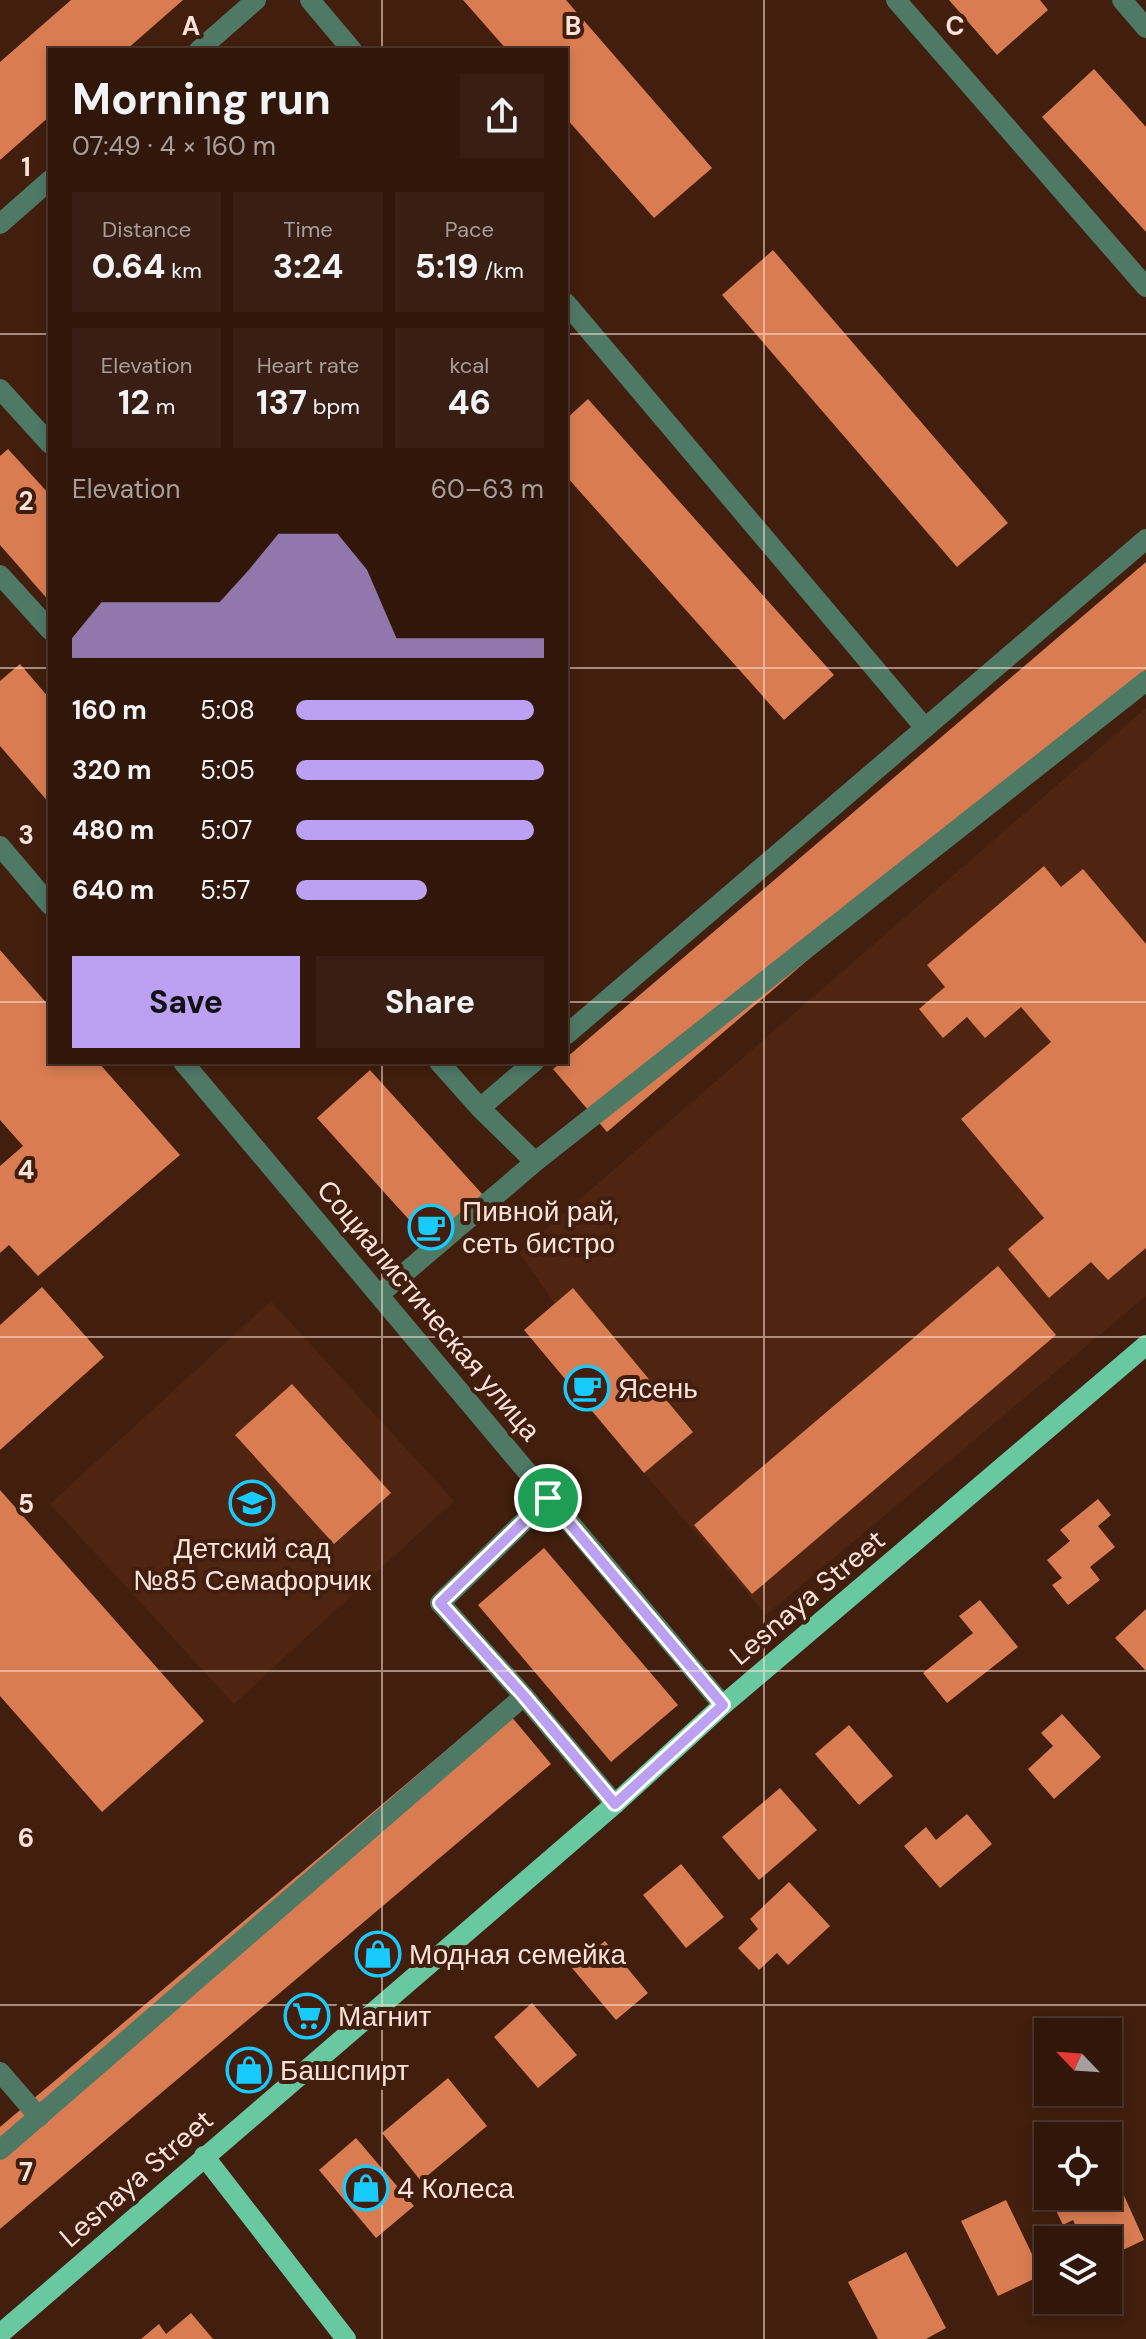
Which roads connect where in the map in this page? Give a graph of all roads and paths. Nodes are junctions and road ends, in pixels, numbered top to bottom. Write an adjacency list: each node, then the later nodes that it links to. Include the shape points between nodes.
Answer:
1 (256, 0): 6 (street)
2 (310, 0): 7 (street)
3 (896, 0): 10 (street)
4 (1122, 0): 5 (street)
5 (1146, 28)
6 (201, 48)
7 (350, 48)
8 (48, 182): 9 (street)
9 (0, 224)
10 (1146, 287)
11 (568, 305): 19 (street)
12 (0, 389): 13 (street)
13 (48, 442)
14 (1146, 539): 19 (street)
15 (0, 575): 16 (street)
16 (7, 597): 17 (street)
17 (48, 628)
18 (1146, 681): 27 (street)
19 (925, 728): 22 (street)
20 (0, 846): 21 (street)
21 (48, 903)
22 (568, 1033)
23 (185, 1064): 28 (street, Социалистическая улица)
24 (441, 1064): 26 (street)
25 (532, 1064): 26 (street)
26 (480, 1108): 27 (street)
27 (535, 1162): 28 (street)
28 (380, 1294): 30 (street, Социалистическая улица)
29 (1146, 1345): 32 (main road, Lesnaya Street)
30 (548, 1498): 31 (street, via 440,1603); 32 (street, Социалистическая улица)
31 (524, 1696): 33 (street); 35 (street)
32 (723, 1705): 33 (main road, Lesnaya Street)
33 (615, 1804): 37 (main road, Lesnaya Street)
34 (0, 2072): 35 (street)
35 (39, 2117): 36 (street)
36 (0, 2150)
37 (204, 2156): 38 (main road, Lesnaya Street); 39 (main road)
38 (0, 2334)
39 (346, 2339)

